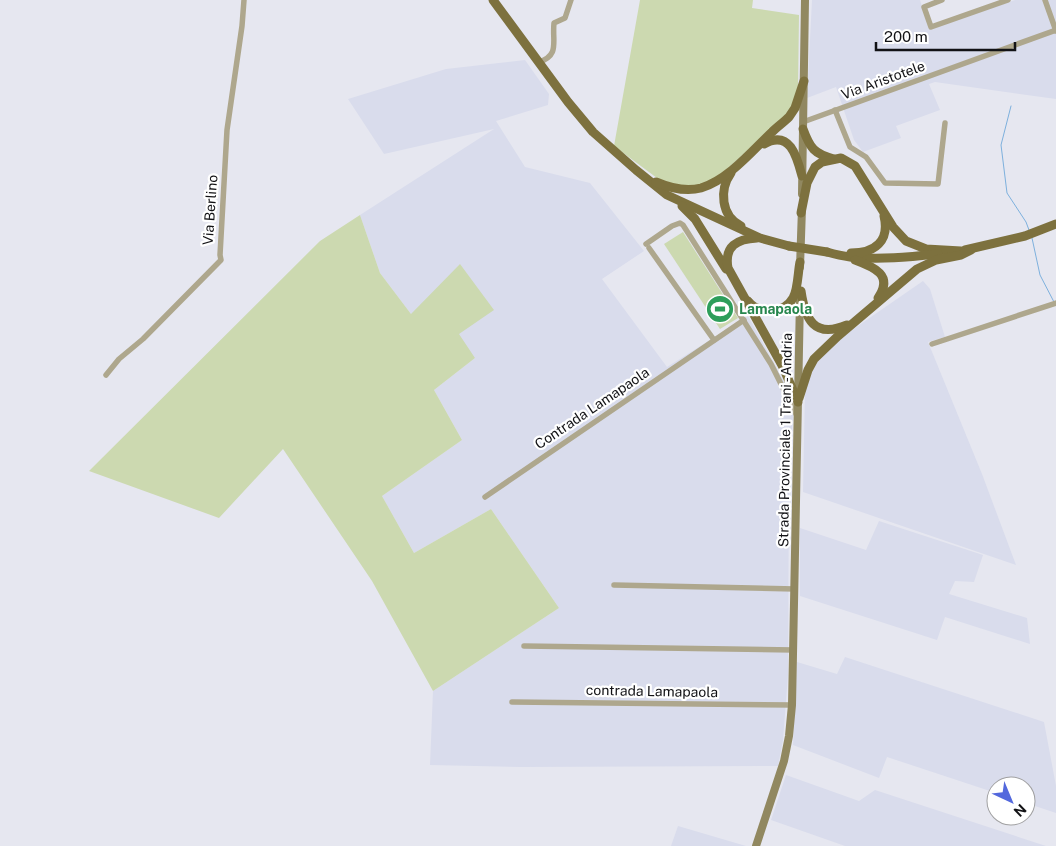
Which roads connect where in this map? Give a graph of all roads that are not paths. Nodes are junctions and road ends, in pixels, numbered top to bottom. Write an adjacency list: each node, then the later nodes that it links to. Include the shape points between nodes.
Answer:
1 (244, 0): 39 (street, Via Berlino, via 227,130 222,260)
2 (494, 0): 9 (main road)
3 (571, 0): 9 (street, via 565,18 554,23 552,54)
4 (805, 0): 10 (main road, Strada Provinciale 1 Trani - Andria)
5 (942, 0): 6 (street, via 924,7 931,27)
6 (1008, 0)
7 (1045, 0): 8 (street)
8 (1056, 31): 11 (street, Via Aristotele)
9 (538, 62): 17 (main road, via 593,132)
10 (804, 82): 13 (main road, Strada Provinciale 1 Trani - Andria); 14 (main road, via 792,113)
11 (835, 110): 12 (street, via 850,147 866,157 885,184 938,184); 13 (street, Via Aristotele)
12 (945, 123)
13 (803, 125): 15 (main road, via 812,149); 18 (main road, Strada Provinciale 1 Trani - Andria)
14 (757, 147): 16 (main road); 18 (main road, via 776,139 788,143 795,153)
15 (834, 159): 20 (main road, via 841,158 855,166); 21 (main road, via 822,162 810,174)
16 (737, 166): 17 (main road, via 714,182 689,190 663,185); 24 (main road, via 724,189 726,211 738,224)
17 (636, 170): 19 (main road)
18 (802, 176): 21 (main road, Strada Provinciale 1 Trani - Andria)
19 (672, 198): 23 (main road); 30 (main road, via 695,220)
20 (882, 211): 26 (main road, via 898,234 915,246); 27 (main road, via 886,230 878,245 856,253)
21 (801, 213): 29 (main road, Strada Provinciale 1 Trani - Andria)
22 (1056, 224): 25 (main road)
23 (760, 238): 24 (main road); 30 (main road, via 744,240 728,250 728,268)
24 (775, 243): 27 (main road, bridge)
25 (971, 250): 26 (main road); 34 (main road, via 927,263)
26 (960, 251): 28 (main road, via 902,257)
27 (830, 253): 28 (main road)
28 (849, 257): 34 (main road, via 870,265 882,275 884,288)
29 (800, 262): 31 (main road, Strada Provinciale 1 Trani - Andria); 32 (main road, via 793,298 779,309 760,309 751,305)
30 (736, 283): 32 (main road)
31 (801, 291): 36 (main road, via 805,313 814,325 834,330); 40 (main road, Strada Provinciale 1 Trani - Andria)
32 (741, 293): 40 (main road)
33 (1056, 303): 38 (street)
34 (870, 308): 36 (main road)
35 (744, 320): 37 (street, Contrada Lamapaola); 37 (street, via 683,225 672,226 648,246); 41 (street, via 771,364)
36 (856, 320): 40 (main road, via 814,359)
37 (714, 340): 42 (street, Contrada Lamapaola)
38 (932, 344)
39 (106, 375)
40 (799, 400): 41 (main road, Strada Provinciale 1 Trani - Andria)
41 (798, 420): 44 (main road, Strada Provinciale 1 Trani - Andria)
42 (485, 498)
43 (614, 585): 44 (street)
44 (795, 590): 46 (main road, Strada Provinciale 1 Trani - Andria)
45 (524, 646): 46 (street)
46 (794, 650): 48 (main road, Strada Provinciale 1 Trani - Andria)
47 (512, 702): 48 (street, contrada Lamapaola)
48 (792, 705): 49 (main road, Strada Provinciale 1 Trani - Andria, via 784,761)
49 (756, 846)

